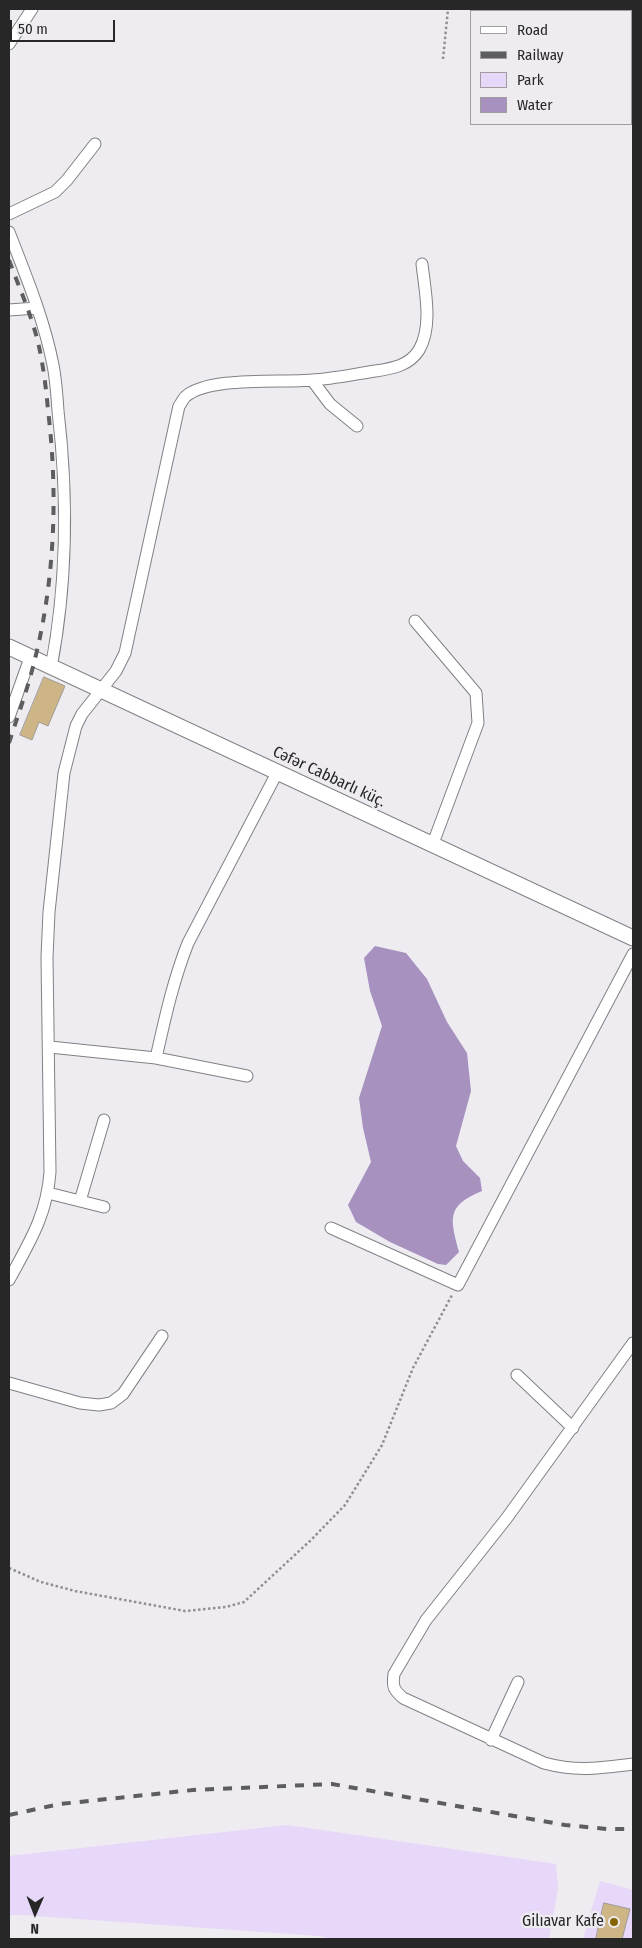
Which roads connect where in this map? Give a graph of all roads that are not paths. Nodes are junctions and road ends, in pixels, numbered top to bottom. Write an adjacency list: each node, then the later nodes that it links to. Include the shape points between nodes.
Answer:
1 (32, 9): 2 (street)
2 (9, 44)
3 (95, 144): 4 (street, via 55,192)
4 (9, 214)
5 (9, 232): 7 (street)
6 (422, 264): 9 (street, via 426,332 419,350 410,360 397,368)
7 (37, 308): 8 (street); 14 (street, via 53,366 63,454 62,595)
8 (9, 310)
9 (312, 380): 10 (street, via 330,404); 15 (street, via 211,386 186,397 179,406 125,653)
10 (357, 426)
11 (414, 621): 18 (street, via 476,693 478,723)
12 (9, 648): 13 (street, Cəfər Cabbarlı küç.)
13 (30, 658): 14 (street, Cəfər Cabbarlı küç.); 16 (street)
14 (51, 668): 15 (street, Cəfər Cabbarlı küç.)
15 (100, 691): 17 (street, Cəfər Cabbarlı küç.); 21 (street, via 76,726 64,773 49,912)
16 (9, 717)
17 (278, 771): 18 (street, Cəfər Cabbarlı küç.); 22 (street, via 188,943 169,999)
18 (432, 846): 19 (street, Cəfər Cabbarlı küç.)
19 (633, 938)
20 (633, 954): 28 (street, via 458,1285)
21 (50, 1047): 22 (street); 25 (street)
22 (156, 1058): 23 (street)
23 (247, 1076)
24 (104, 1120): 26 (street)
25 (48, 1193): 26 (street); 29 (street, via 44,1211)
26 (80, 1201): 27 (street)
27 (104, 1208)
28 (332, 1228)
29 (9, 1280)
30 (162, 1336): 33 (street, via 123,1394 111,1403 80,1402)
31 (633, 1344): 34 (street)
32 (517, 1375): 34 (street)
33 (9, 1383)
34 (573, 1428): 36 (street, via 426,1620 394,1674 394,1691 403,1698)
35 (518, 1682): 36 (street)
36 (491, 1740): 37 (street, via 564,1768 583,1770)
37 (633, 1764)

